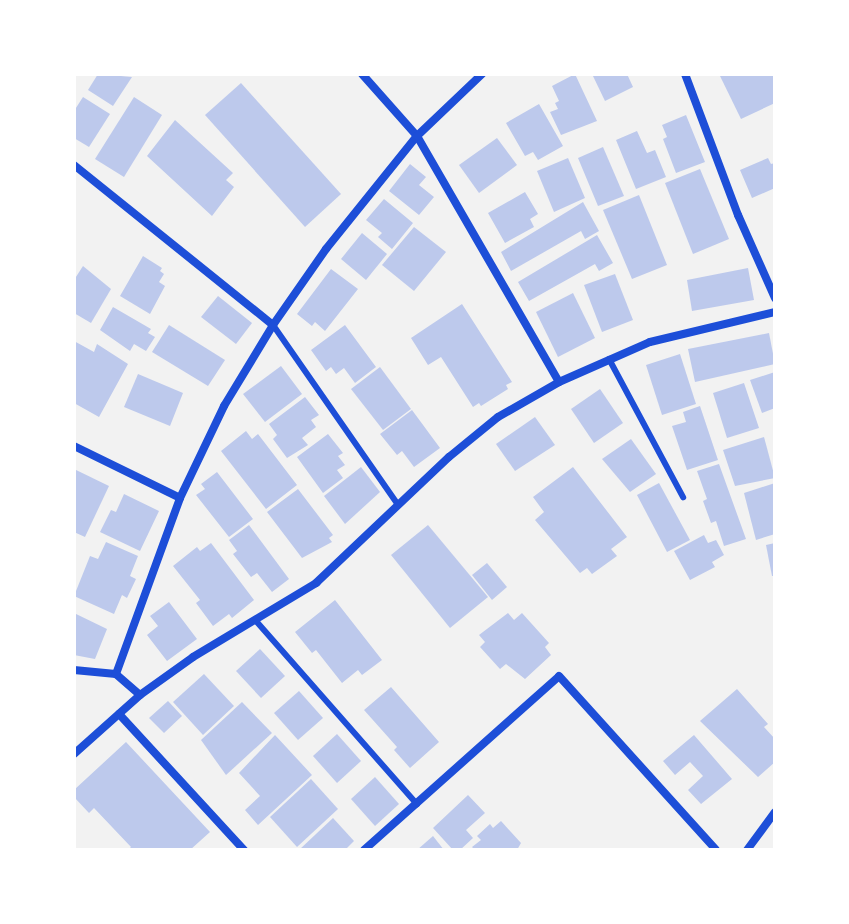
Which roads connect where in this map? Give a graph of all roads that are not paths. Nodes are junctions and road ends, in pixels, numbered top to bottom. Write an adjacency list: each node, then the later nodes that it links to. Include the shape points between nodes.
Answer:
1 (362, 74): 4 (street)
2 (482, 74): 4 (street)
3 (685, 74): 6 (street)
4 (417, 136): 8 (street); 10 (street)
5 (74, 165): 8 (street)
6 (775, 298)
7 (775, 312): 9 (street, via 650,342)
8 (273, 325): 13 (street, via 224,406); 14 (lane)
9 (609, 359): 10 (street); 12 (lane)
10 (559, 382): 14 (street, via 498,417)
11 (74, 446): 13 (street)
12 (683, 497)
13 (180, 498): 17 (street)
14 (398, 505): 15 (street, via 316,583)
15 (256, 621): 18 (street); 21 (lane)
16 (74, 670): 17 (street)
17 (116, 674): 18 (street)
18 (140, 695): 19 (street)
19 (119, 714): 20 (street); 23 (street)
20 (74, 754)
21 (417, 804): 24 (street); 25 (street, via 559,676)
22 (775, 812): 26 (street)
23 (244, 850)
24 (364, 850)
25 (716, 850)
26 (747, 850)

